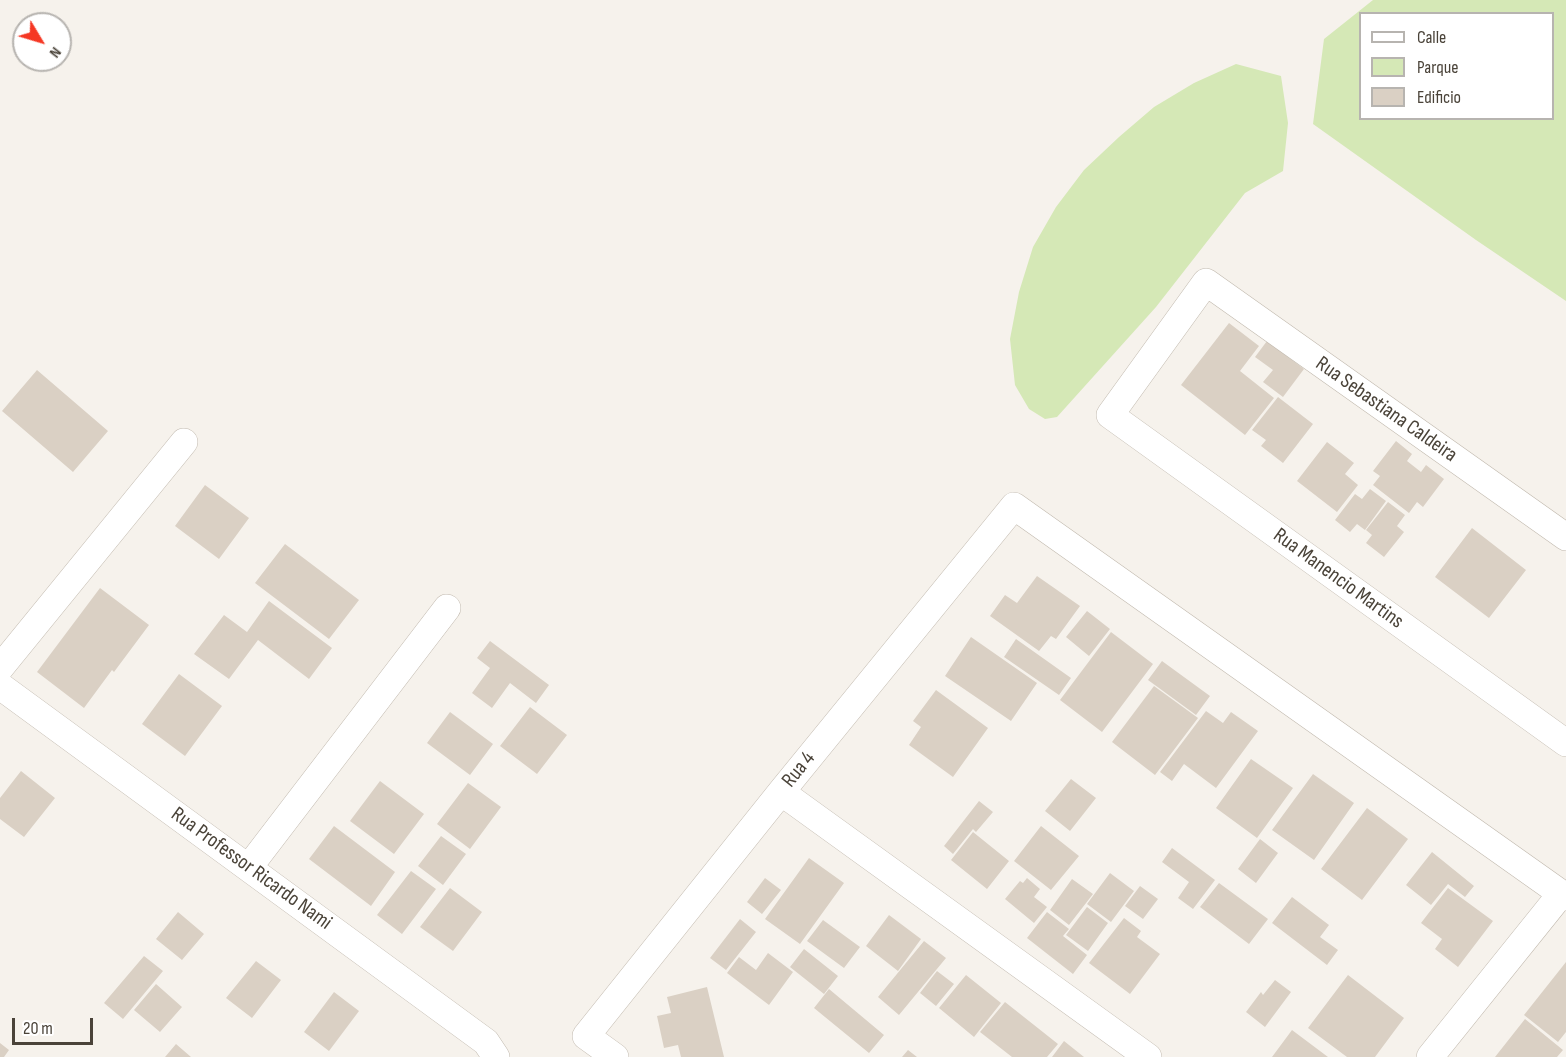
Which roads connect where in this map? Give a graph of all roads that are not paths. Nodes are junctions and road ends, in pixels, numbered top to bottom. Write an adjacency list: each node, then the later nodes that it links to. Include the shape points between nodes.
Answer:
1 (1206, 282): 3 (street, Rua Sebastiana Caldeira); 7 (street, Rua Manencio Martins, via 1110,415)
2 (184, 442): 5 (street)
3 (1566, 537)
4 (447, 608): 9 (street)
5 (0, 668)
6 (0, 686): 9 (street, Rua Professor Ricardo Nami)
7 (1566, 743)
8 (781, 792): 10 (street, Rua 4, via 1014,506); 12 (street, Rua 4, via 586,1035); 13 (street)
9 (249, 867): 11 (street, Rua Professor Ricardo Nami, via 486,1042)
10 (1564, 895): 14 (street)
11 (496, 1057)
12 (615, 1057)
13 (1148, 1057)
14 (1430, 1057)

